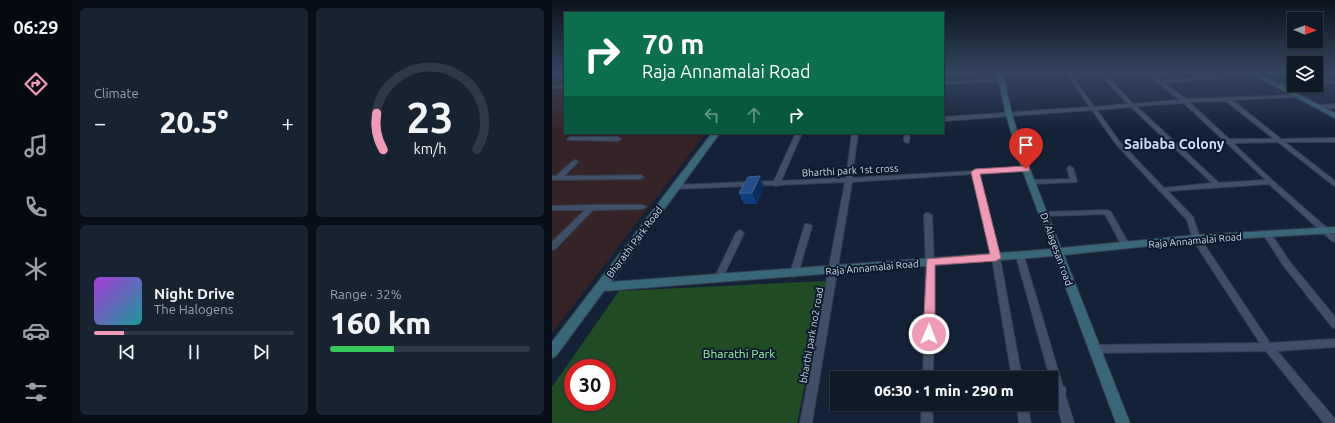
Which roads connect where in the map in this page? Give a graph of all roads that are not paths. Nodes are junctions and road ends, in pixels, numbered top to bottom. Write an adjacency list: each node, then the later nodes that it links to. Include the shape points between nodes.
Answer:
1 (1004, 93): 13 (street, Dr Alagesan road)
2 (1082, 93): 11 (street)
3 (1120, 93): 9 (street)
4 (1175, 93): 8 (street)
5 (1289, 93): 6 (street)
6 (1295, 96): 7 (street); 12 (street)
7 (1227, 98): 8 (street); 22 (street)
8 (1185, 101): 9 (street); 25 (street)
9 (1132, 105): 11 (street); 39 (street)
10 (1335, 106): 12 (street)
11 (1092, 107): 13 (street); 41 (street, via 1118,142)
12 (1318, 107): 14 (street)
13 (1009, 116): 15 (street); 28 (street, Dr Alagesan road)
14 (1335, 116)
15 (944, 119)
16 (715, 134): 40 (street, Bharathi Park Road)
17 (799, 134): 37 (street)
18 (855, 134): 34 (street, bharthi park no2 road)
19 (907, 134): 24 (street)
20 (570, 139): 21 (street)
21 (618, 139)
22 (1280, 140): 23 (street); 25 (street); 33 (street)
23 (1335, 140)
24 (907, 141)
25 (1228, 141): 36 (street)
26 (574, 162): 32 (street)
27 (1070, 168): 35 (street, via 1074,181)
28 (1026, 169): 29 (street, Bharthi park 1st cross); 35 (street, Dr Alagesan road)
29 (975, 172): 34 (street, Bharthi park 1st cross); 57 (street)
30 (640, 177): 32 (street)
31 (1335, 177): 33 (street)
32 (555, 178)
33 (1327, 178): 38 (street)
34 (849, 180): 37 (street, Bharthi park 1st cross); 59 (street, bharthi park no2 road)
35 (1032, 182): 45 (street, Dr Alagesan road)
36 (1271, 182): 39 (street); 48 (street)
37 (776, 184): 40 (street, Bharthi park 1st cross)
38 (1335, 184)
39 (1217, 185): 41 (street)
40 (675, 187): 62 (street, Bharathi Park Road)
41 (1161, 190): 51 (street, via 1190,219)
42 (592, 207): 43 (street); 44 (street); 54 (street)
43 (643, 207)
44 (553, 209)
45 (1045, 214): 53 (street, via 1106,212); 55 (street, Dr Alagesan road)
46 (928, 215): 58 (street)
47 (808, 226): 60 (street)
48 (1331, 230): 50 (street, Raja Annamalai Road); 52 (street)
49 (740, 232): 61 (street)
50 (1267, 234): 51 (street, Raja Annamalai Road); 63 (street, via 1286,263)
51 (1196, 238): 53 (street, Raja Annamalai Road); 65 (street)
52 (1335, 239)
53 (1126, 246): 55 (street, Raja Annamalai Road)
54 (552, 248)
55 (1057, 253): 56 (street, Raja Annamalai Road); 66 (street, Dr Alagesan road)
56 (1020, 256): 57 (street, Raja Annamalai Road); 70 (street)
57 (996, 258): 58 (street, Raja Annamalai Road); 69 (street)
58 (930, 262): 59 (street, Raja Annamalai Road); 68 (street)
59 (833, 270): 60 (street, Raja Annamalai Road); 74 (street, bharthi park no2 road)
60 (794, 274): 61 (street, Raja Annamalai Road)
61 (718, 279): 62 (street, Raja Annamalai Road)
62 (600, 287): 67 (street, Bharathi Park Road)
63 (1335, 324)
64 (1335, 343): 65 (street)
65 (1268, 348): 66 (street); 79 (street)
66 (1094, 349): 78 (street, Dr Alagesan road)
67 (552, 352)
68 (928, 371)
69 (1016, 371)
70 (1051, 371)
71 (1058, 396): 77 (street)
72 (927, 411): 75 (street)
73 (1023, 411): 76 (street)
74 (806, 423)
75 (926, 423)
76 (1026, 423)
77 (1068, 423)
78 (1122, 423)
79 (1331, 423)

